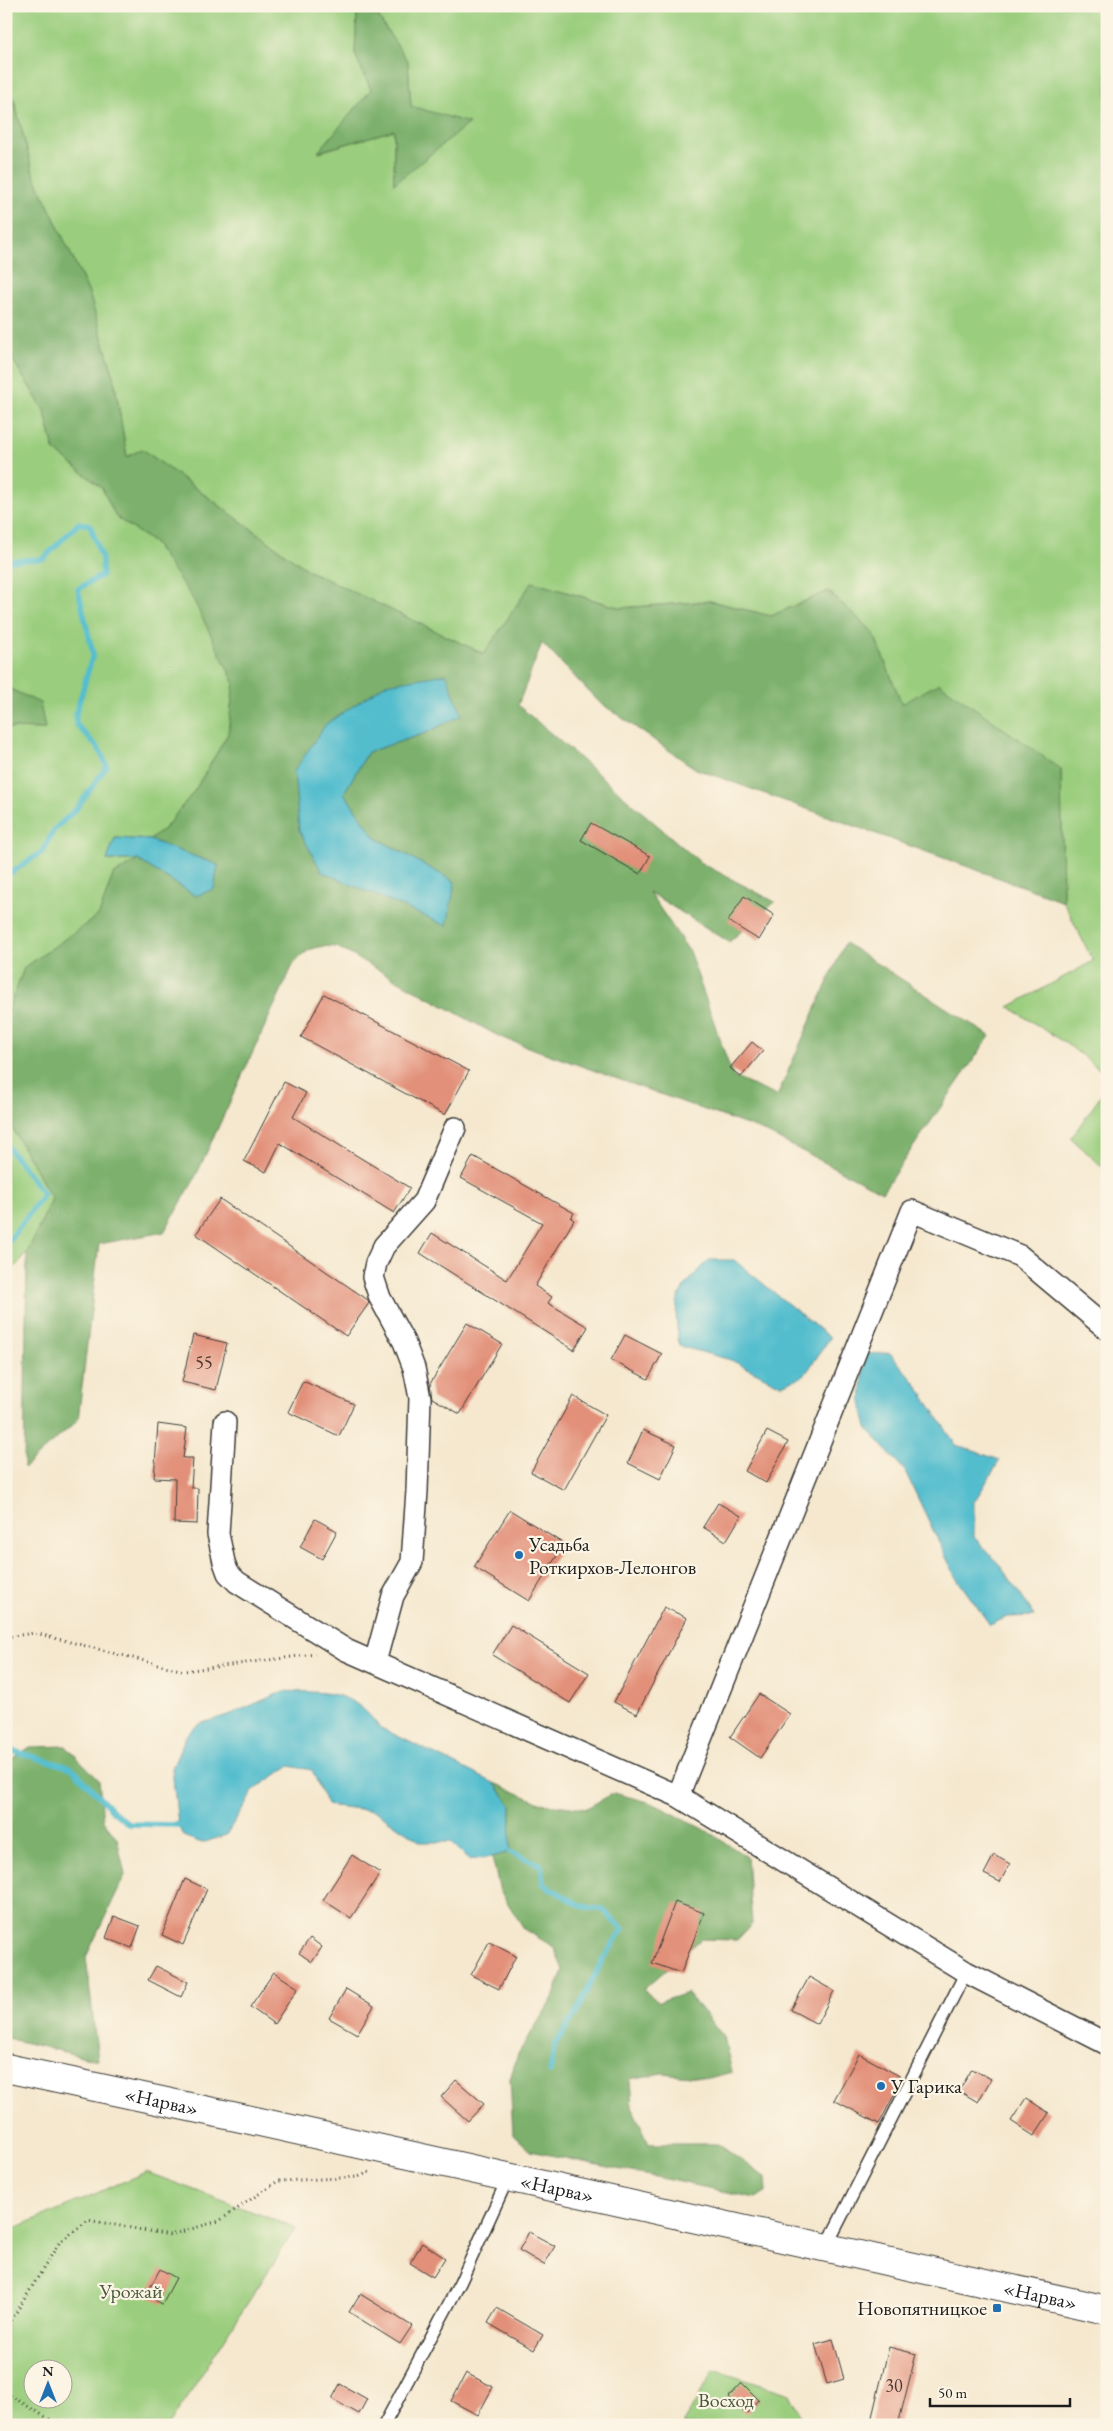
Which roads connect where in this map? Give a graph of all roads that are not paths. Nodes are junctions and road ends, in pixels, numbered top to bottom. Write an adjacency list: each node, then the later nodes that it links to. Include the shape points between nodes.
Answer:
1 (455, 1128): 4 (street, via 424,1201 384,1246 373,1277 380,1298 404,1342 420,1398 412,1562 393,1596)
2 (1107, 1329): 5 (street, via 1020,1256 912,1211)
3 (225, 1422): 4 (street, via 218,1534 220,1552 228,1572 236,1582 264,1600 346,1650)
4 (375, 1662): 5 (street)
5 (678, 1796): 6 (street)
6 (966, 1972): 7 (street); 10 (lane)
7 (1107, 2044)
8 (6, 2068): 9 (highway, «Нарва»)
9 (508, 2178): 10 (highway, «Нарва»); 12 (lane, via 460,2282)
10 (825, 2248): 11 (highway, «Нарва»)
11 (1107, 2310)
12 (384, 2425)

